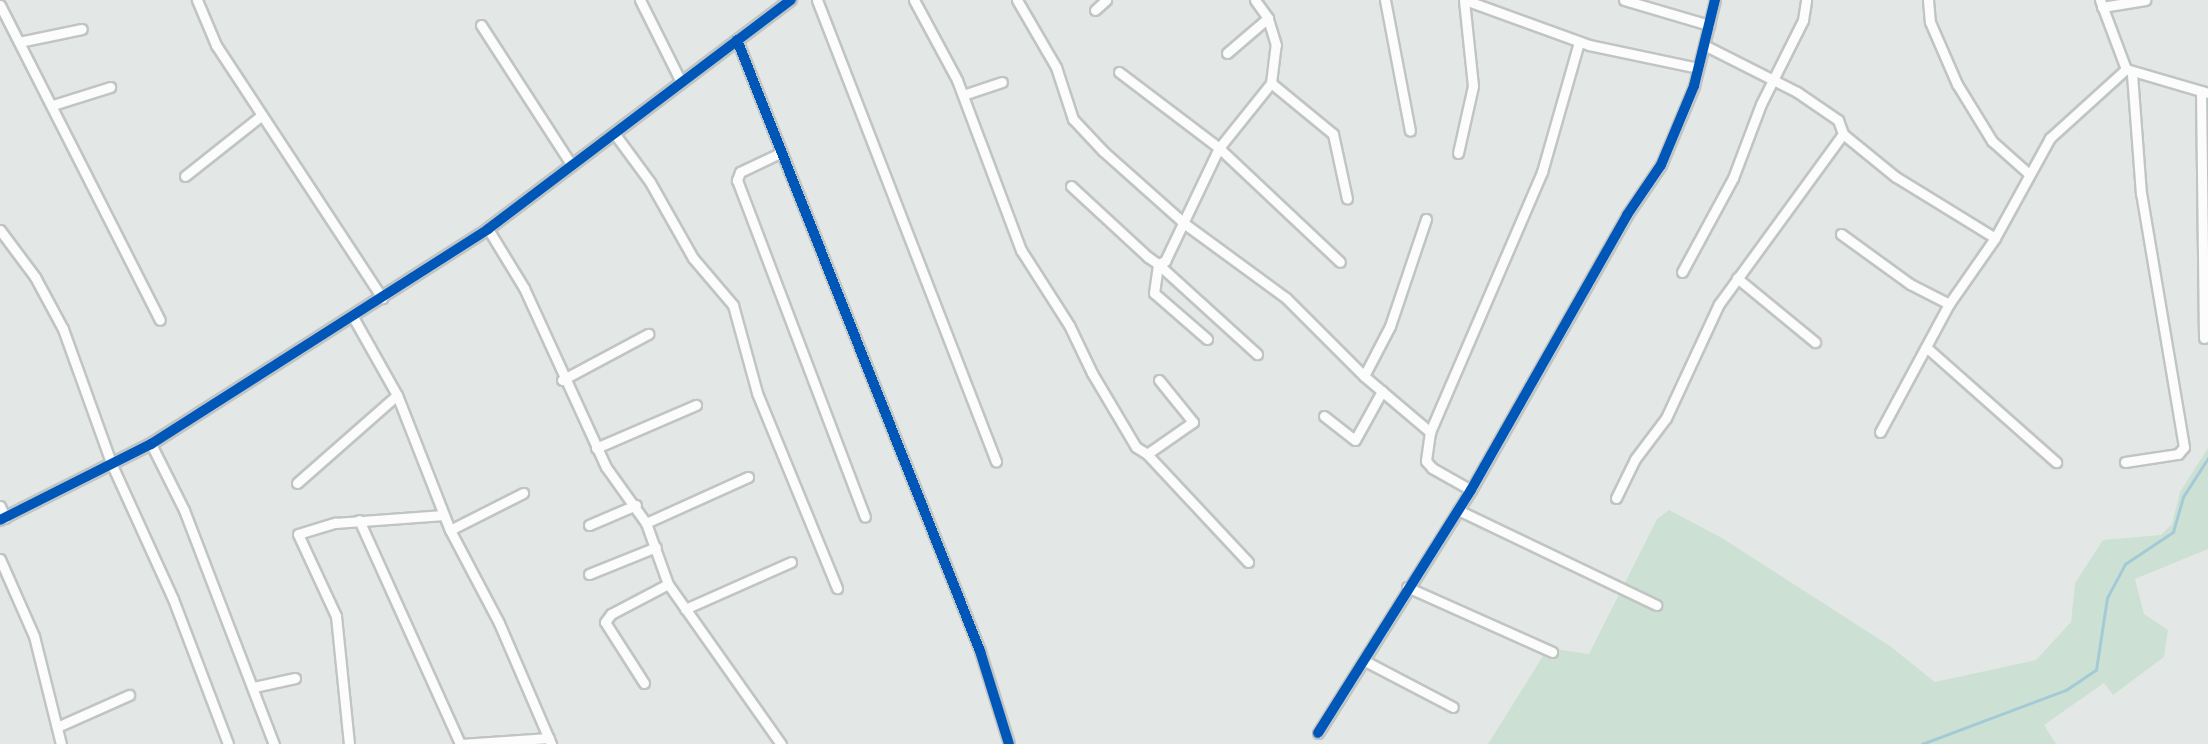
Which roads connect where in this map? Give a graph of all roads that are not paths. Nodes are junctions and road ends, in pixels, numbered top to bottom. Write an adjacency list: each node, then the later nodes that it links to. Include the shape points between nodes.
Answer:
1 (6, 0): 17 (street)
2 (197, 0): 41 (street, via 216,45)
3 (640, 0): 34 (street)
4 (791, 0): 25 (street)
5 (817, 0): 85 (street)
6 (914, 0): 39 (street, via 942,46)
7 (1017, 0): 54 (street, via 1056,67 1073,119)
8 (1106, 0): 20 (street)
9 (1255, 0): 21 (street)
10 (1385, 0): 42 (street)
11 (1464, 0): 27 (street); 47 (street, via 1473,86)
12 (1624, 0): 18 (street)
13 (1714, 0): 23 (street)
14 (1806, 0): 33 (street, via 1803,20)
15 (1928, 0): 49 (street, via 1930,22 1957,84 1992,141)
16 (2145, 0): 19 (street)
17 (0, 3): 26 (street)
18 (1645, 3): 23 (street)
19 (2101, 4): 31 (street)
20 (1095, 10)
21 (1268, 18): 29 (street); 36 (street, via 1276,45)
22 (481, 24): 48 (street)
23 (1709, 25): 28 (street)
24 (82, 29): 26 (street)
25 (737, 40): 34 (street); 46 (street)
26 (19, 42): 40 (street)
27 (1578, 42): 30 (street); 80 (street, via 1542,172)
28 (1706, 46): 30 (street); 33 (street)
29 (1227, 53)
30 (1698, 68): 91 (street, via 1681,125 1661,165 1627,215)
31 (2129, 71): 38 (street); 49 (street, via 2059,127); 87 (street, via 2141,194 2184,447 2178,454)
32 (1119, 72): 45 (street)
33 (1774, 78): 44 (street, via 1838,120); 61 (street, via 1733,178)
34 (681, 82): 43 (street)
35 (1002, 82): 39 (street)
36 (1271, 83): 45 (street); 52 (street, via 1334,134)
37 (110, 87): 40 (street)
38 (2204, 92): 68 (street)
39 (963, 95): 84 (street, via 1021,250 1069,325 1136,447)
40 (53, 105): 66 (street)
41 (262, 115): 50 (street); 63 (street)
42 (1410, 131)
43 (614, 133): 48 (street); 111 (street, via 650,182 694,258 733,305 757,393)
44 (1843, 134): 58 (street, via 1896,177); 62 (street)
45 (1219, 148): 54 (street); 59 (street)
46 (780, 153): 98 (street, via 740,172 737,180); 130 (street, via 980,651)
47 (1458, 153)
48 (571, 164): 55 (street)
49 (2029, 174): 58 (street)
50 (185, 177)
51 (1070, 186): 60 (street)
52 (1347, 199)
53 (1426, 219): 73 (street, via 1390,326)
54 (1185, 224): 60 (street, via 1165,261); 73 (street, via 1286,299)
55 (488, 229): 63 (street); 74 (street, via 524,288)
56 (0, 230): 88 (street, via 35,277 63,330)
57 (1841, 234): 64 (street, via 1910,284)
58 (1995, 238): 64 (street)
59 (1340, 262)
60 (1158, 264): 69 (street, via 1154,293); 72 (street)
61 (1682, 272)
62 (1737, 278): 70 (street); 93 (street, via 1719,304 1666,418 1635,459)
63 (382, 298): 65 (street)
64 (1949, 304): 71 (street)
65 (353, 317): 77 (street); 82 (street)
66 (160, 320)
67 (648, 334): 74 (street)
68 (2204, 338)
69 (1207, 339)
70 (1815, 342)
71 (1926, 347): 81 (street); 86 (street)
72 (1257, 354)
73 (1364, 376): 76 (street)
74 (562, 380): 83 (street)
75 (1159, 380): 84 (street, via 1194,422)
76 (1382, 391): 79 (street, via 1355,440); 80 (street)
77 (397, 395): 90 (street); 97 (street)
78 (696, 405): 83 (street)
79 (1324, 416)
80 (1430, 432): 91 (street, via 1426,461)
81 (1880, 432)
82 (151, 444): 88 (street); 118 (street, via 184,510)
83 (596, 448): 94 (street)
84 (1147, 454): 107 (street)
85 (996, 461)
86 (2056, 462)
87 (2125, 462)
88 (112, 465): 99 (street); 125 (street, via 173,599)
89 (748, 477): 101 (street)
90 (297, 483)
91 (1471, 490): 96 (street)
92 (523, 493): 103 (street)
93 (1616, 498)
94 (636, 505): 101 (street); 102 (street)
95 (0, 506): 99 (street)
96 (1458, 510): 110 (street); 112 (street)
97 (444, 515): 100 (street); 103 (street)
98 (865, 517)
99 (3, 519)
100 (359, 520): 127 (street, via 298,534 336,616); 128 (street)
101 (646, 523): 104 (street)
102 (589, 525)
103 (450, 530): 123 (street, via 499,623)
104 (656, 547): 108 (street); 109 (street)
105 (0, 559): 121 (street, via 34,636)
106 (791, 562): 113 (street)
107 (1248, 562)
108 (589, 574)
109 (668, 584): 113 (street); 117 (street, via 611,614 605,622)
110 (1407, 587): 114 (street); 115 (street)
111 (837, 588)
112 (1656, 605)
113 (685, 609): 129 (street)
114 (1552, 652)
115 (1365, 661): 120 (street); 122 (street)
116 (295, 678): 118 (street)
117 (644, 683)
118 (254, 687): 126 (street)
119 (129, 695): 121 (street)
120 (1453, 706)
121 (57, 727): 124 (street)
122 (1318, 733)
123 (550, 741): 128 (street)
124 (61, 744)
125 (228, 744)
126 (274, 744)
127 (349, 744)
128 (460, 744)
129 (781, 744)
130 (1009, 744)

